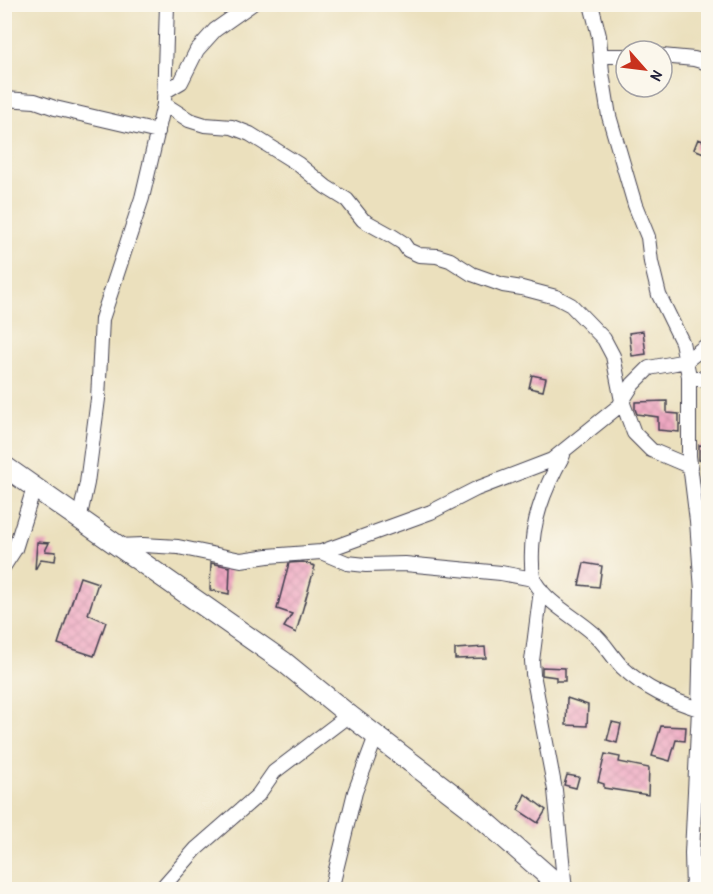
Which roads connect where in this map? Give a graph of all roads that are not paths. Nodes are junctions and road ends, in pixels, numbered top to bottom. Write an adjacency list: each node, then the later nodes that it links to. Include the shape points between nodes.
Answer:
1 (168, 4): 8 (street)
2 (252, 4): 8 (street, via 215,30 197,50 181,82)
3 (591, 4): 4 (street)
4 (601, 56): 5 (street); 12 (street, via 609,116 648,237 659,295 682,342)
5 (614, 56)
6 (674, 57): 7 (street)
7 (708, 63)
8 (164, 98): 10 (street); 15 (street, via 189,120 250,134 298,164 347,200 363,220 403,243 408,250 450,260 472,274 556,297 570,305 604,339 613,356)
9 (4, 99): 10 (street, via 34,101)
10 (158, 132): 20 (street, via 132,234 102,319 98,399)
11 (708, 344): 12 (street)
12 (686, 361): 13 (street); 15 (street, via 649,368)
13 (689, 376): 14 (street); 18 (street)
14 (708, 381)
15 (622, 402): 16 (street); 18 (street, via 634,433 651,450)
16 (566, 451): 22 (street, via 431,512); 24 (street, via 543,495 534,524 531,546)
17 (4, 466): 19 (street)
18 (691, 467): 25 (street)
19 (34, 488): 20 (street); 23 (street, via 15,549)
20 (79, 520): 21 (street)
21 (117, 546): 22 (street, via 178,547 241,560); 27 (street, via 284,662)
22 (321, 552): 24 (street, via 347,563 501,573)
23 (4, 566)
24 (537, 585): 26 (street, via 594,633 623,668 644,685 670,700); 31 (street, via 533,674 555,790)
25 (705, 591): 26 (street)
26 (699, 709): 32 (street)
27 (349, 715): 28 (street); 29 (street, via 274,772 258,795 196,849)
28 (376, 736): 30 (street, via 355,792); 31 (street, via 468,806)
29 (160, 890)
30 (331, 890)
31 (565, 890)
32 (693, 890)

